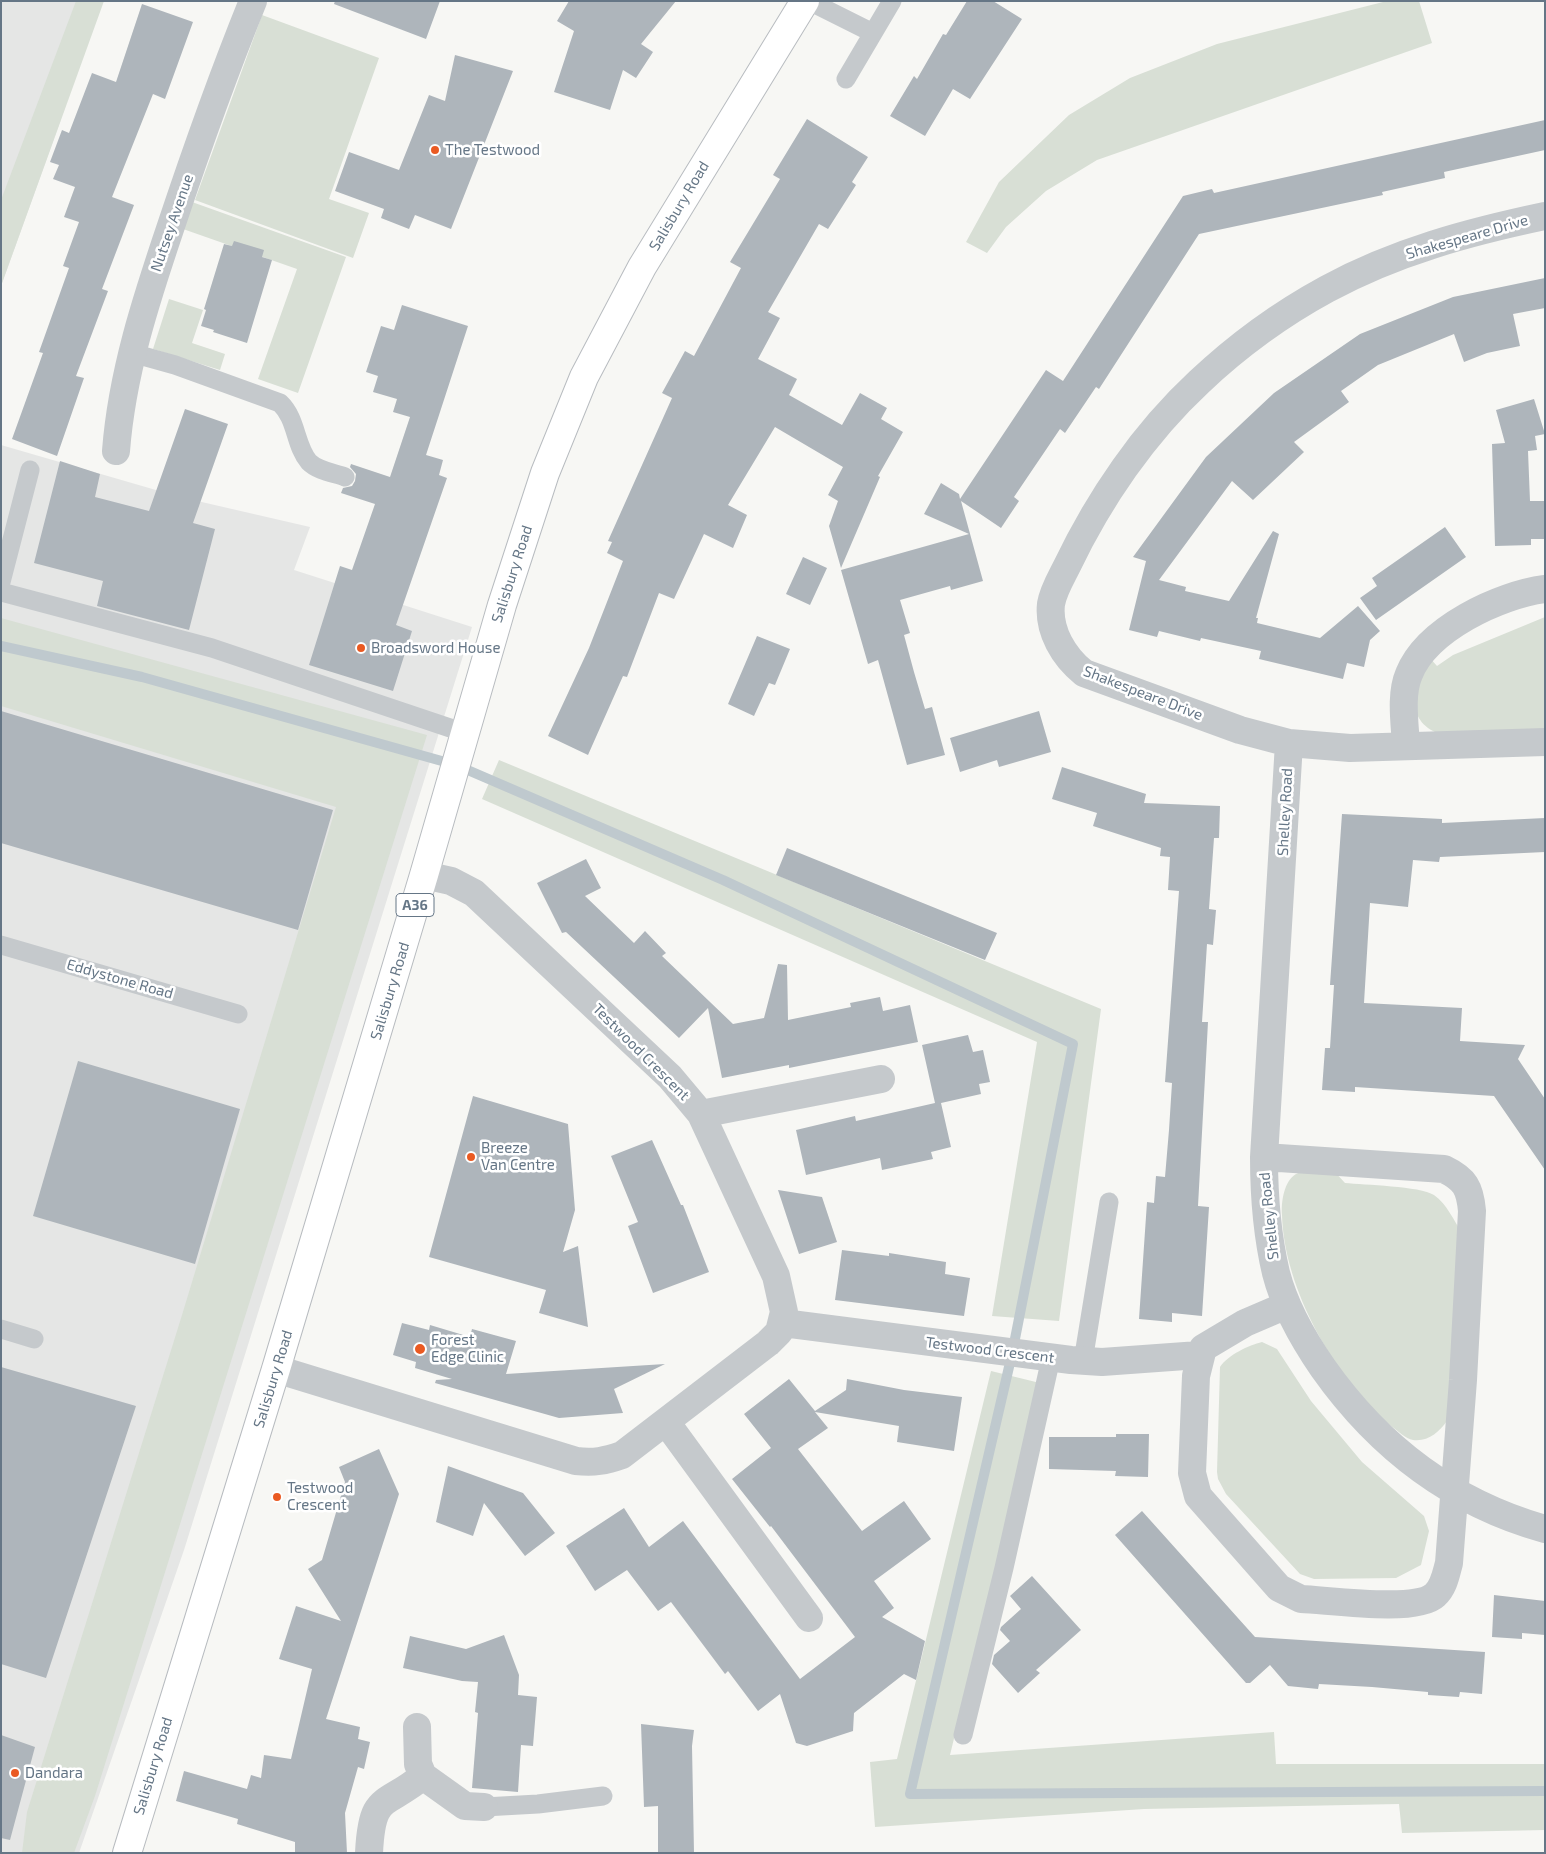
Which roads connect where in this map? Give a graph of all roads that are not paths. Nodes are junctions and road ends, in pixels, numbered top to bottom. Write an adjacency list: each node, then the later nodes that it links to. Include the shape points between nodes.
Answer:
1 (253, 1): 8 (street, Nutsey Avenue, via 185,182)
2 (804, 1): 15 (main road, Salisbury Road / A36, via 642,267 584,376 545,473)
3 (810, 1): 5 (lane)
4 (892, 1): 5 (lane)
5 (873, 33): 6 (lane)
6 (846, 79)
7 (1545, 216): 17 (street, Shakespeare Drive, via 1402,255 1326,290 1282,316 1198,383 1131,459 1080,539 1056,588 1051,604 1052,623 1058,641 1076,667 1091,676 1202,717)
8 (132, 353): 9 (street, Nutsey Avenue, via 123,388); 11 (lane, via 182,367 280,403 290,416 309,462)
9 (116, 451)
10 (30, 470): 12 (lane)
11 (345, 477)
12 (1, 582)
13 (1545, 589): 18 (street, via 1475,612 1430,643 1408,675)
14 (1, 592): 15 (lane, via 212,648)
15 (465, 733): 19 (main road, Salisbury Road / A36)
16 (1545, 742): 18 (street, Shakespeare Drive)
17 (1289, 743): 18 (street, Shakespeare Drive, via 1350,748); 24 (street, Shelley Road)
18 (1406, 746)
19 (424, 875): 23 (street, Testwood Crescent, via 450,881 474,893 670,1076); 33 (main road, Salisbury Road / A36)
20 (1, 945): 21 (lane, Eddystone Road)
21 (238, 1014)
22 (881, 1079): 23 (street)
23 (701, 1114): 27 (street, Testwood Crescent, via 776,1276 784,1312)
24 (1264, 1157): 26 (street, Shelley Road, via 1268,1230 1276,1274); 35 (street, via 1444,1169 1455,1174 1468,1188 1472,1211)
25 (1109, 1202): 32 (lane)
26 (1287, 1304): 30 (street, via 1207,1344); 35 (street, Shelley Road, via 1306,1343 1334,1384 1370,1427 1405,1459)
27 (783, 1323): 31 (street, Testwood Crescent); 34 (street, via 768,1343)
28 (1, 1329): 29 (lane)
29 (34, 1339)
30 (1199, 1355): 32 (street, Testwood Crescent); 35 (street, via 1192,1473 1198,1496 1279,1588 1289,1594 1301,1599 1409,1605 1424,1602 1436,1594 1444,1582 1449,1563)
31 (1051, 1358): 32 (street, Testwood Crescent); 39 (lane)
32 (1083, 1361)
33 (276, 1369): 34 (street, via 585,1462 605,1462 622,1455); 44 (main road, Salisbury Road / A36)
34 (666, 1422): 37 (street)
35 (1455, 1492): 36 (street, Shelley Road, via 1491,1510)
36 (1545, 1529)
37 (809, 1618)
38 (417, 1727): 40 (street, via 418,1764)
39 (963, 1735)
40 (423, 1776): 42 (street, via 465,1806); 43 (street, via 377,1808)
41 (603, 1796): 42 (lane)
42 (484, 1807)
43 (370, 1841)
44 (127, 1853)

